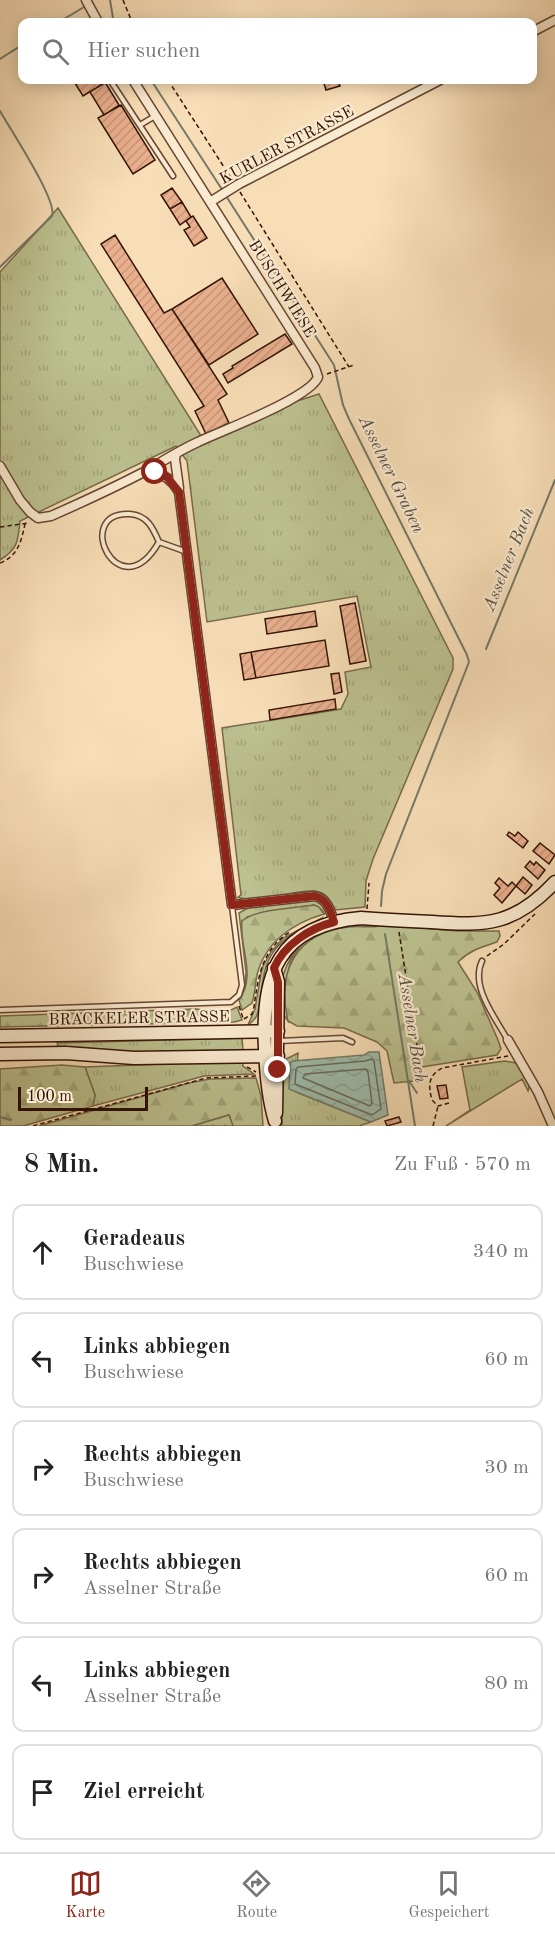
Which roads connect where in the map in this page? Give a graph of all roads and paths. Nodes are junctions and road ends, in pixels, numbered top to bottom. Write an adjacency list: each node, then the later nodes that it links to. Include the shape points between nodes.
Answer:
1 (86, 0): 3 (street)
2 (123, 0): 4 (path)
3 (96, 18)
4 (130, 18)
5 (555, 20): 6 (street)
6 (537, 29)
7 (113, 84): 12 (lane)
8 (136, 84): 11 (street, BUSCHWIESE)
9 (171, 84): 14 (path)
10 (432, 84): 14 (street, KURLER STRASSE)
11 (156, 116): 12 (lane); 15 (street, BUSCHWIESE)
12 (140, 125): 13 (lane)
13 (173, 176)
14 (236, 186): 15 (street, KURLER STRASSE); 17 (path)
15 (213, 201): 19 (street, BUSCHWIESE, via 318,377 311,387 293,397)
16 (354, 365): 17 (path)
17 (348, 367): 18 (path)
18 (324, 375)
19 (176, 454): 21 (street, BUSCHWIESE); 22 (street)
20 (0, 466): 23 (street, via 20,500)
21 (144, 472): 22 (street, via 167,477); 23 (street, BUSCHWIESE, via 51,516)
22 (179, 492): 27 (street)
23 (38, 518): 24 (path)
24 (25, 524): 25 (path); 28 (path, via 17,550)
25 (0, 527)
26 (159, 542): 26 (lane, via 148,521 132,514 113,518 102,533 110,560 125,566 144,561); 27 (lane)
27 (188, 552): 32 (street)
28 (0, 563)
29 (555, 882): 31 (main road)
30 (369, 883): 33 (path)
31 (534, 903): 34 (main road, via 490,923); 37 (path, via 535,915)
32 (232, 905): 35 (street, via 315,896 325,901); 39 (lane, via 242,976)
33 (367, 919): 34 (main road); 35 (main road)
34 (399, 920): 52 (path)
35 (334, 922): 38 (main road, via 295,943)
36 (290, 931): 41 (path, via 262,963 252,1014)
37 (482, 961): 46 (lane, via 477,976)
38 (274, 968): 43 (main road, via 266,994); 45 (main road, via 278,982)
39 (235, 1000): 40 (lane, via 223,1004); 41 (path)
40 (0, 1010)
41 (244, 1019): 42 (path)
42 (245, 1026)
43 (264, 1031): 44 (main road, BRACKELER STRASSE); 45 (main road, BRACKELER STRASSE); 50 (main road)
44 (0, 1036)
45 (278, 1036): 47 (lane, via 343,1038); 50 (main road)
46 (508, 1040): 48 (street)
47 (352, 1042)
48 (514, 1053): 54 (path, via 434,1073 430,1092); 58 (street)
49 (0, 1054): 50 (main road, BRACKELER STRASSE, via 134,1058)
50 (272, 1056): 55 (main road, via 278,1105)
51 (246, 1062): 56 (path, via 257,1076 206,1078)
52 (421, 1071)
53 (449, 1103): 54 (path)
54 (438, 1106): 57 (path)
55 (275, 1124)
56 (33, 1126)
57 (433, 1126)
58 (553, 1126)

